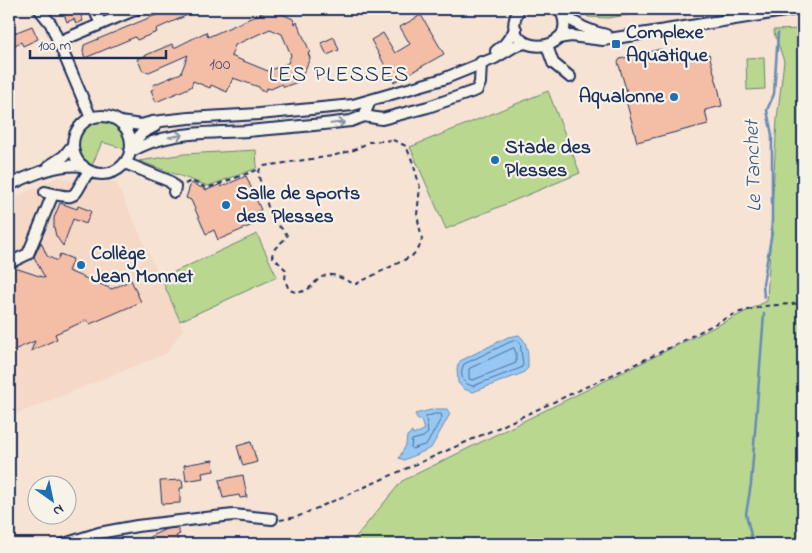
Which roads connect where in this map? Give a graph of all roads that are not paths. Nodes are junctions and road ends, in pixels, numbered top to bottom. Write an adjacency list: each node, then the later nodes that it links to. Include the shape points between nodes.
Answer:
1 (38, 9): 11 (street, via 51,24)
2 (94, 9): 7 (street)
3 (137, 9): 7 (street)
4 (519, 9): 8 (street, via 515,18)
5 (798, 10): 9 (street)
6 (561, 11): 9 (street, via 584,29); 10 (street, via 564,26)
7 (101, 24): 11 (street)
8 (516, 29): 12 (street); 14 (street, via 505,44)
9 (614, 37): 10 (street, via 603,40 571,36)
10 (558, 38): 13 (street)
11 (58, 42): 18 (street)
12 (525, 42): 13 (street); 14 (street)
13 (547, 46): 15 (street, via 552,63)
14 (481, 62): 16 (street, via 436,81); 17 (street, via 477,90 382,119)
15 (570, 77)
16 (370, 101): 17 (street); 20 (street, via 329,108)
17 (364, 116): 22 (street, one-way to 17, via 173,136 343,122)
18 (91, 118): 19 (street, via 106,116); 21 (street, via 80,126)
19 (120, 122): 20 (street, via 136,126); 22 (street, via 128,133)
20 (165, 122): 22 (street, via 142,133)
21 (73, 145): 24 (street, via 75,155); 25 (street, via 64,156)
22 (131, 149): 23 (street)
23 (125, 163): 24 (street, via 102,174); 27 (street, via 169,181)
24 (86, 169): 25 (street, via 62,166); 28 (street, via 75,195 49,193 28,254)
25 (42, 171): 26 (street)
26 (9, 185)
27 (175, 190)
28 (9, 263)
29 (272, 519): 30 (street, via 234,516 195,519 99,533)
30 (64, 544)

